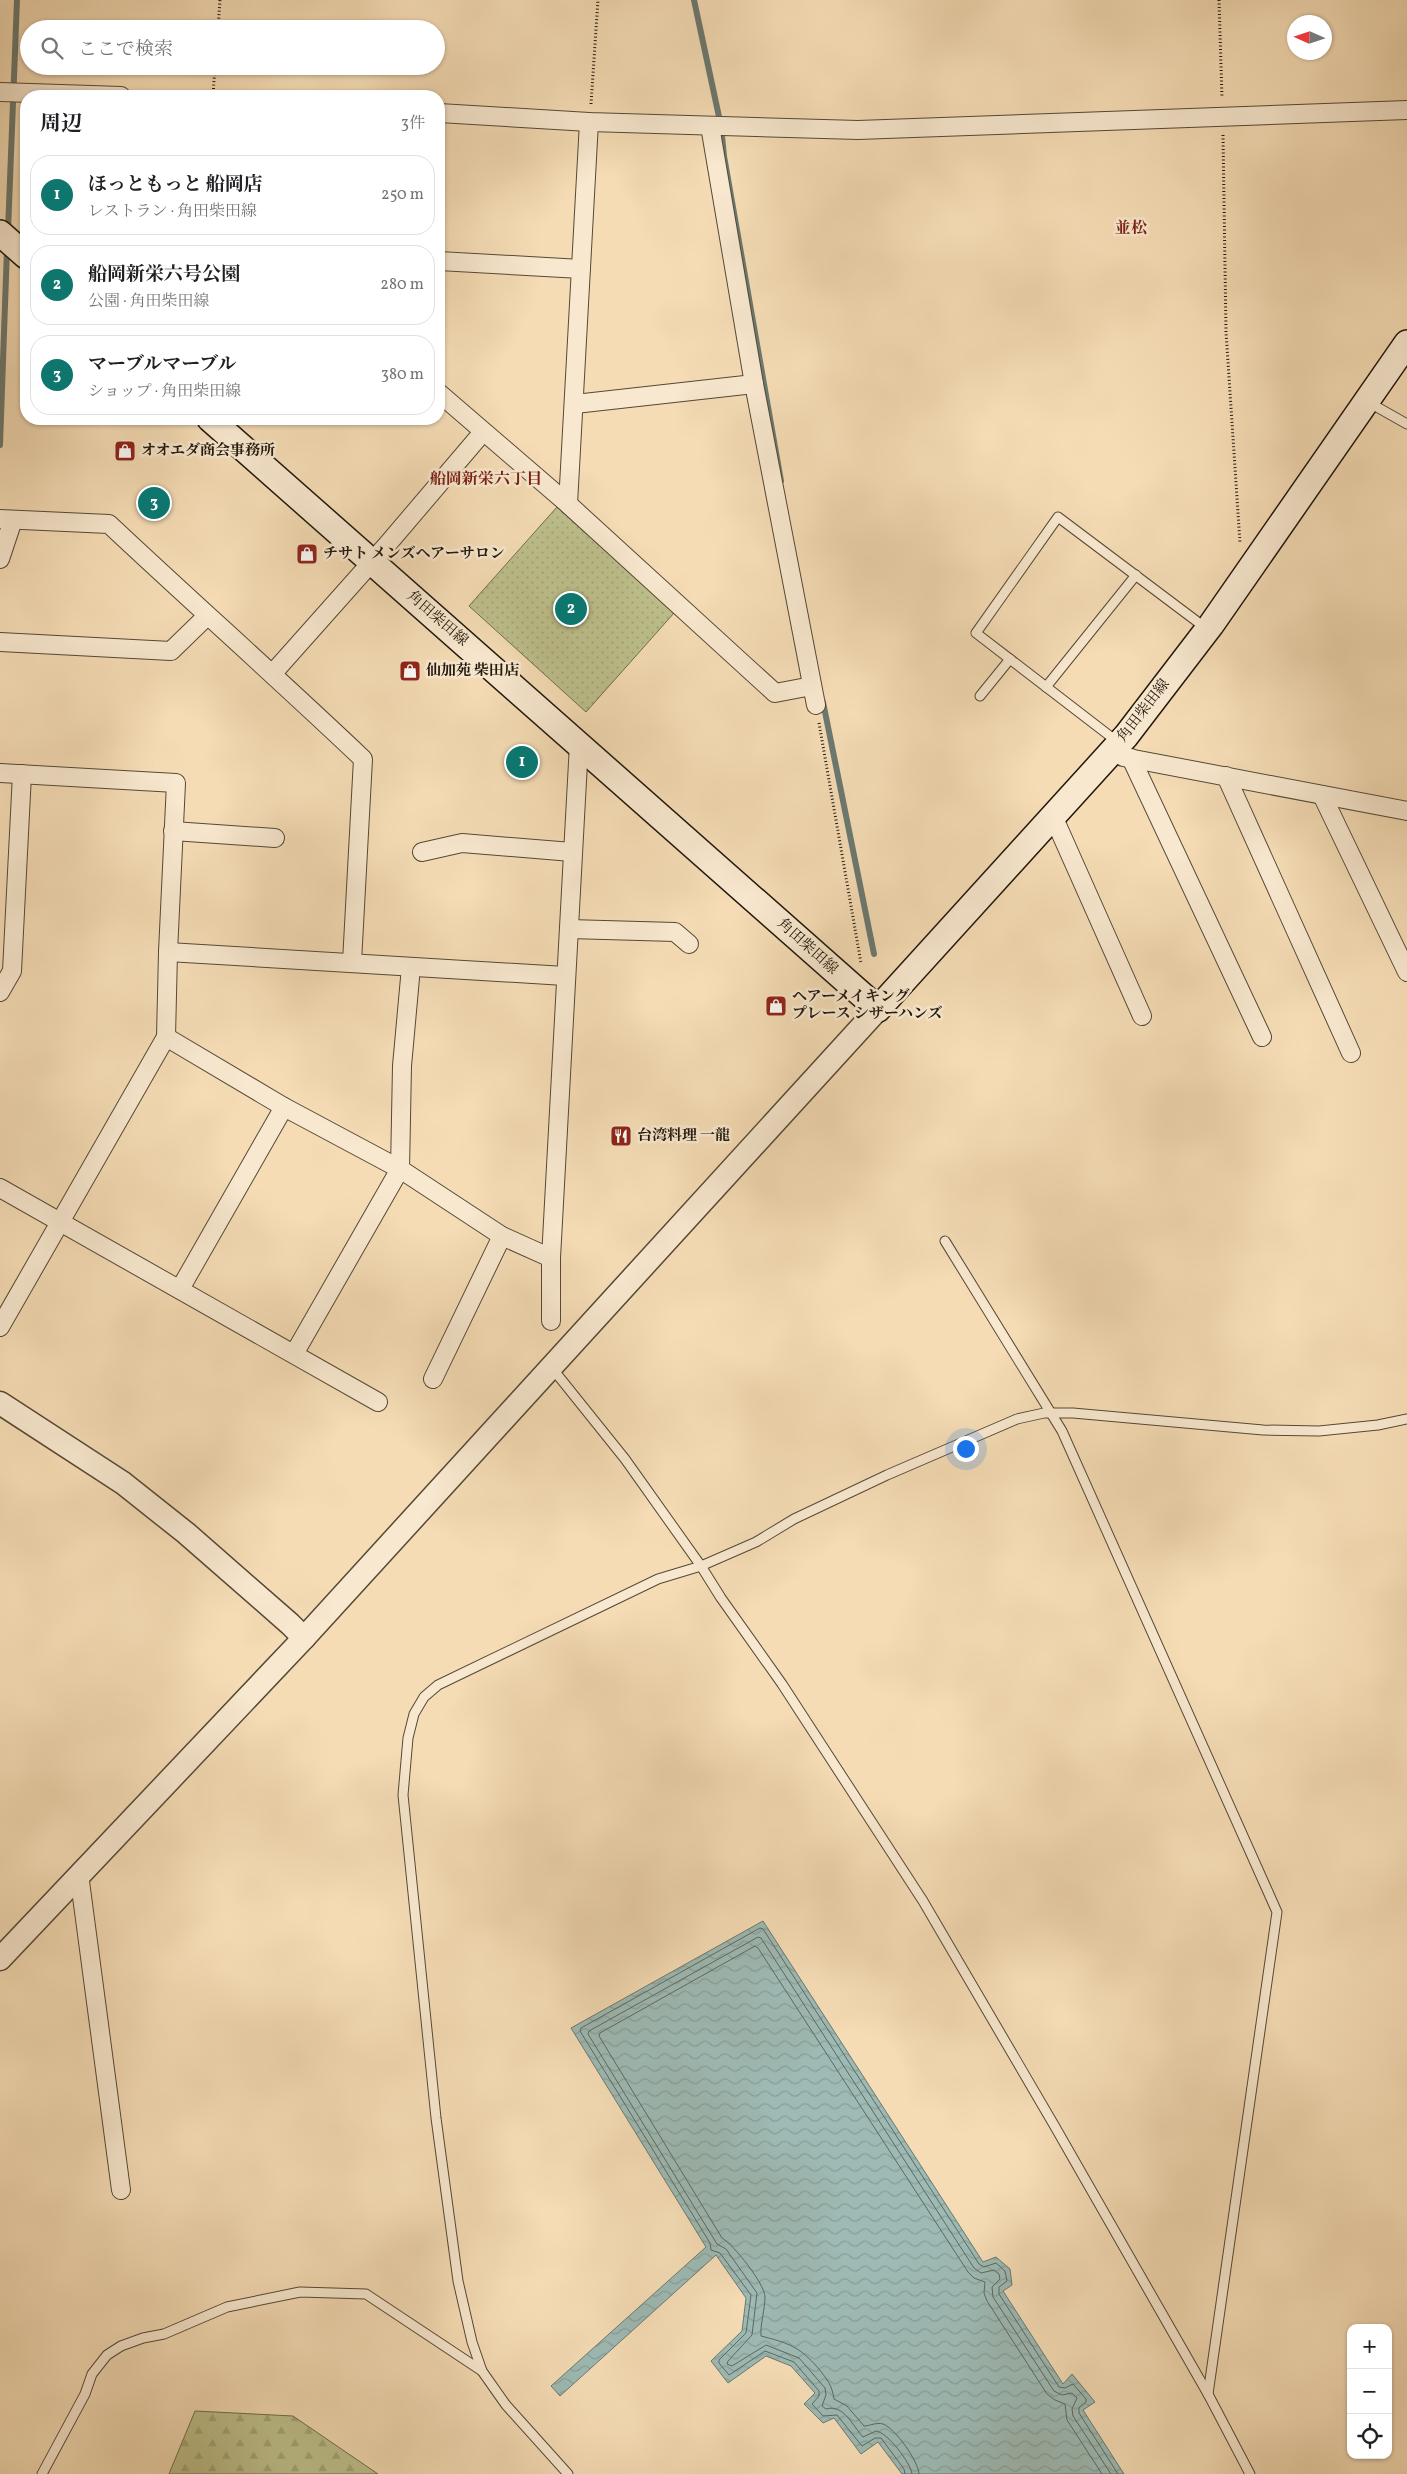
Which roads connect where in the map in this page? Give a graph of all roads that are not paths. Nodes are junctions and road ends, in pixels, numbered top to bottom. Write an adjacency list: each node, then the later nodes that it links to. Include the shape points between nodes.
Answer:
1 (0, 92): 2 (street)
2 (20, 93)
3 (1407, 110): 6 (street, via 858,130)
4 (445, 113): 5 (street)
5 (590, 122): 6 (street); 10 (street)
6 (718, 126): 12 (street)
7 (0, 233): 8 (main road)
8 (20, 250)
9 (445, 261): 10 (street)
10 (581, 269): 15 (street)
11 (1407, 343): 14 (main road, 角田柴田線)
12 (754, 384): 15 (street); 29 (street)
13 (445, 398): 18 (street)
14 (1367, 401): 16 (lane); 25 (main road, 角田柴田線)
15 (576, 404): 19 (street)
16 (1407, 424)
17 (217, 425): 22 (main road, 角田柴田線)
18 (483, 432): 19 (street); 22 (street)
19 (568, 504): 29 (street, via 775,693)
20 (6, 519): 21 (street); 24 (street, via 109,524)
21 (0, 559)
22 (372, 562): 28 (street); 33 (main road, 角田柴田線)
23 (1136, 575): 25 (lane); 27 (lane, via 1058,517 976,632); 30 (lane)
24 (207, 616): 26 (street, via 171,651); 28 (street)
25 (1208, 629): 34 (main road, 角田柴田線)
26 (0, 642)
27 (1010, 659): 30 (lane); 31 (lane)
28 (273, 673): 48 (street, via 363,759)
29 (812, 686): 32 (street)
30 (1046, 687): 34 (lane)
31 (980, 696)
32 (816, 705)
33 (579, 744): 44 (street); 53 (main road, 角田柴田線)
34 (1120, 752): 37 (street); 40 (main road, 角田柴田線); 56 (street)
35 (0, 773): 36 (street)
36 (22, 774): 41 (street, via 176,783); 52 (street, via 12,971)
37 (1226, 776): 38 (street); 57 (street)
38 (1322, 795): 39 (street); 50 (street)
39 (1407, 811)
40 (1053, 816): 53 (main road, 角田柴田線); 54 (street)
41 (174, 831): 42 (street); 47 (street)
42 (274, 838)
43 (422, 852): 44 (street, via 462,843)
44 (572, 852): 45 (street)
45 (568, 929): 46 (street, via 675,932); 51 (street)
46 (690, 944)
47 (168, 952): 48 (street); 55 (street)
48 (352, 962): 49 (street)
49 (411, 967): 51 (street); 59 (street, via 402,1066)
50 (1407, 972)
51 (565, 976): 64 (street)
52 (0, 992)
53 (878, 1010): 69 (street)
54 (1142, 1016)
55 (166, 1037): 58 (street); 61 (street)
56 (1262, 1037)
57 (1351, 1053)
58 (284, 1107): 59 (street); 65 (street)
59 (400, 1170): 62 (street); 68 (street)
60 (0, 1188): 61 (street)
61 (60, 1223): 65 (street); 67 (street)
62 (502, 1236): 64 (street); 70 (street)
63 (945, 1241): 73 (lane)
64 (551, 1258): 66 (street)
65 (180, 1289): 68 (street)
66 (550, 1321)
67 (0, 1327)
68 (294, 1354): 71 (street)
69 (550, 1366): 75 (lane, via 625,1459); 76 (street)
70 (433, 1378)
71 (378, 1402)
72 (0, 1403): 76 (street, via 123,1483 186,1533)
73 (1051, 1413): 74 (lane, via 1263,1430 1319,1431); 75 (lane, via 1017,1420 886,1475 794,1519 756,1542); 81 (lane, via 1062,1431 1276,1912)
74 (1407, 1420)
75 (701, 1566): 80 (lane, via 658,1579 438,1685 414,1714 408,1738 403,1795 436,2118 458,2281); 81 (lane, via 923,1901)
76 (304, 1638): 77 (street)
77 (79, 1874): 78 (street); 79 (street)
78 (0, 1959)
79 (121, 2190)
80 (482, 2371): 82 (lane, via 366,2294 300,2292 227,2307 164,2334 121,2346 107,2355 92,2374 85,2394); 83 (lane, via 506,2405)
81 (1208, 2394): 84 (lane)
82 (42, 2474)
83 (568, 2474)
84 (1250, 2474)

